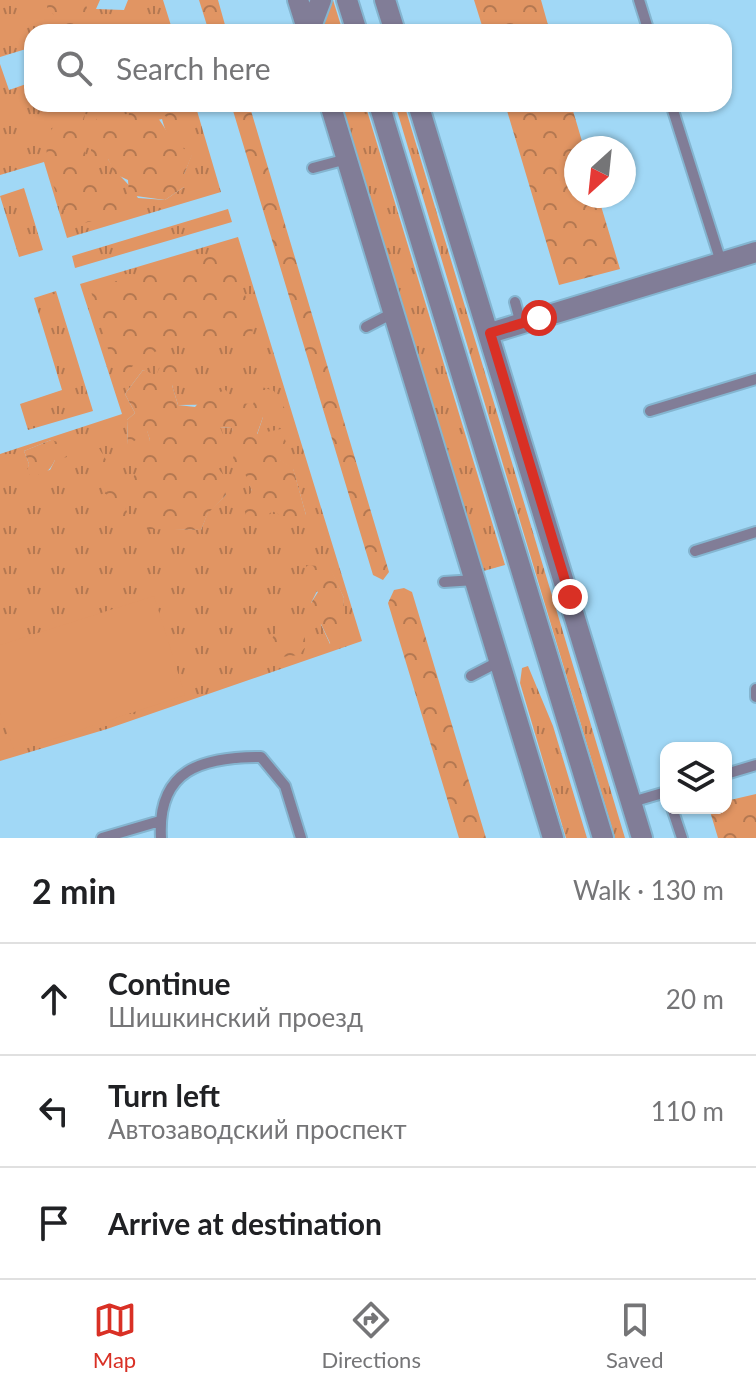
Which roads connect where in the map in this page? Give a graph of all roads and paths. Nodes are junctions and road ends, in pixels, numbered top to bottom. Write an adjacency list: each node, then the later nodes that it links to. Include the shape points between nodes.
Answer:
1 (298, 0): 6 (street)
2 (321, 0): 7 (street)
3 (347, 0): 8 (street)
4 (385, 0): 9 (street)
5 (639, 0): 10 (lane)
6 (306, 24)
7 (311, 24)
8 (354, 24)
9 (392, 24)
10 (646, 24)
11 (332, 112): 15 (street)
12 (381, 112): 44 (street)
13 (421, 112): 23 (street)
14 (674, 112): 18 (lane)
15 (347, 159): 16 (lane); 20 (street)
16 (313, 168)
17 (756, 252): 18 (street)
18 (721, 262): 21 (street)
19 (515, 302): 21 (lane)
20 (393, 313): 22 (lane); 28 (street)
21 (526, 325): 23 (street)
22 (366, 327)
23 (490, 333): 37 (street)
24 (756, 379): 25 (lane)
25 (650, 411)
26 (756, 532): 27 (lane)
27 (695, 551)
28 (475, 580): 29 (lane); 30 (street)
29 (444, 582)
30 (500, 661): 31 (lane); 43 (street)
31 (471, 676)
32 (756, 689): 33 (lane)
33 (756, 697)
34 (756, 765): 35 (lane)
35 (732, 772)
36 (660, 794): 37 (lane)
37 (632, 802): 45 (street)
38 (674, 814): 46 (lane)
39 (160, 821): 40 (lane); 41 (lane); 42 (lane, via 172,782 218,757 261,757 285,786)
40 (102, 838)
41 (161, 838)
42 (301, 838)
43 (553, 838)
44 (603, 838)
45 (642, 838)
46 (682, 838)

